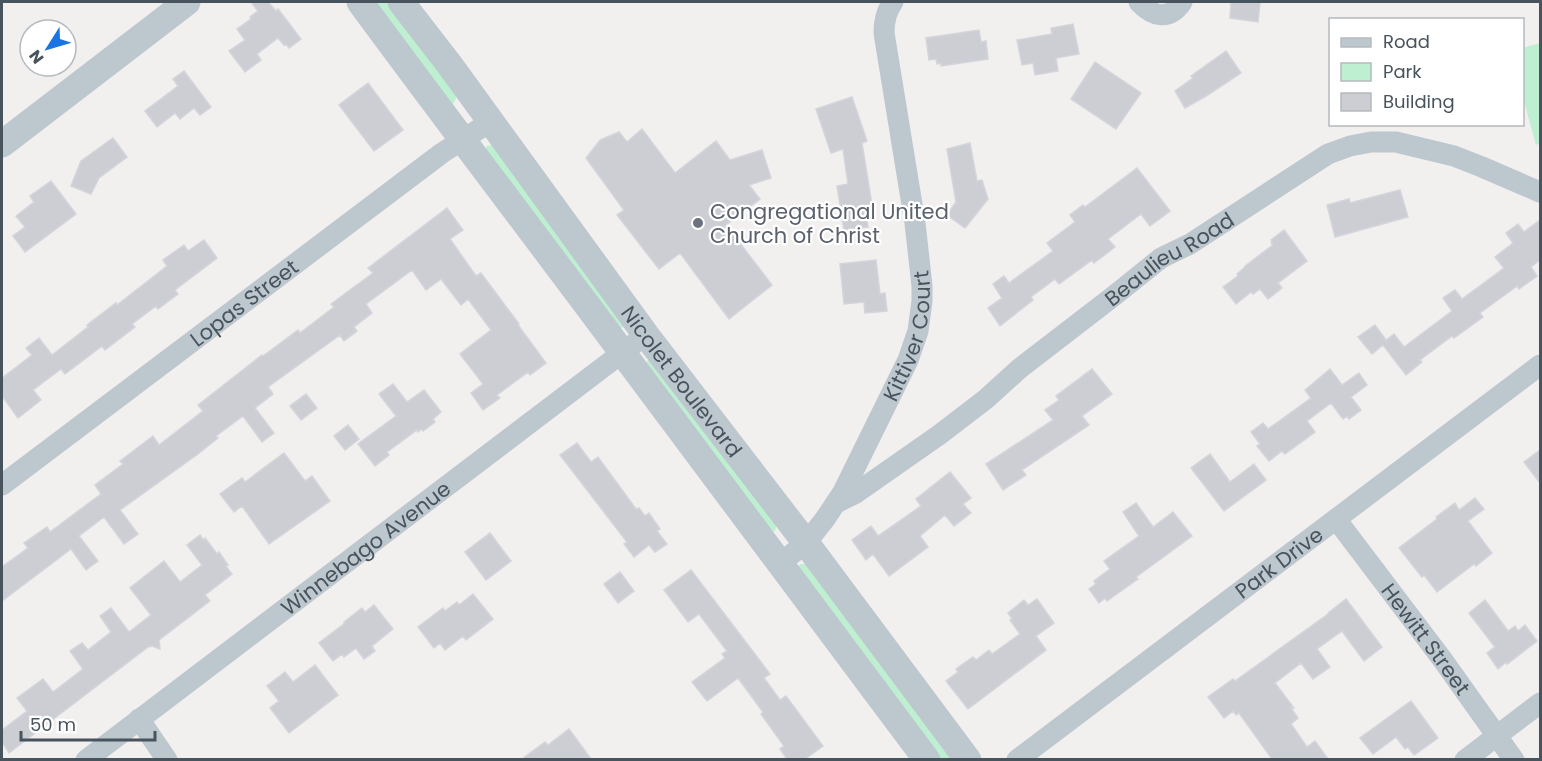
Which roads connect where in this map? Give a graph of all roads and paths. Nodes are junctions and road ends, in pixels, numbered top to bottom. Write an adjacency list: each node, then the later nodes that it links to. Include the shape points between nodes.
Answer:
1 (187, 2): 9 (street)
2 (360, 2): 8 (street, Nicolet Boulevard)
3 (401, 2): 7 (street, Nicolet Boulevard)
4 (892, 2): 15 (street, Kittiver Court, via 884,33 915,223 921,316 908,360)
5 (1139, 2): 6 (street, via 1160,15 1169,14)
6 (1182, 2)
7 (490, 122): 8 (street, Lopas Street); 11 (street, Nicolet Boulevard)
8 (461, 140): 12 (street, Nicolet Boulevard); 14 (street, Lopas Street)
9 (2, 144)
10 (1540, 192): 15 (street, Beaulieu Road, via 1454,156 1396,142 1371,142 1328,154 1190,244 1161,258 939,435)
11 (646, 335): 12 (street, Winnebago Avenue); 17 (street, Nicolet Boulevard)
12 (623, 352): 18 (street, Nicolet Boulevard); 20 (street, Winnebago Avenue)
13 (1540, 365): 16 (street, Park Drive)
14 (2, 485)
15 (836, 503): 17 (street, Kittiver Court)
16 (1336, 519): 21 (street, Hewitt Street); 26 (street, Park Drive)
17 (806, 543): 18 (street, Kittiver Court); 25 (street, Nicolet Boulevard)
18 (779, 564): 24 (street, Nicolet Boulevard)
19 (1540, 703): 21 (street)
20 (138, 719): 22 (street, Winnebago Avenue); 23 (street)
21 (1496, 736): 27 (street); 28 (street, Hewitt Street)
22 (86, 759)
23 (167, 759)
24 (927, 759)
25 (968, 759)
26 (1017, 759)
27 (1465, 759)
28 (1514, 759)

